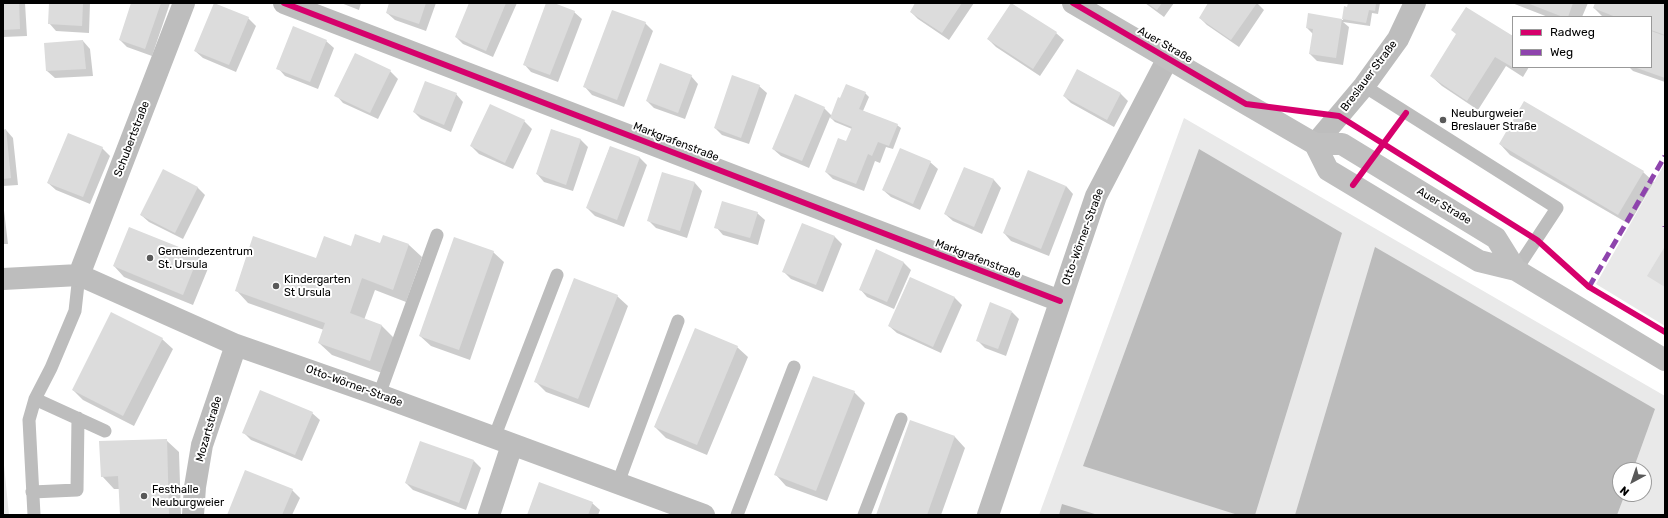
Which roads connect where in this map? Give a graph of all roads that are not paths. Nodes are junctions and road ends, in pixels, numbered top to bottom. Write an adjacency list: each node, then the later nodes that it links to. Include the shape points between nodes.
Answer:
1 (184, 3): 10 (street, Schubertstraße)
2 (284, 3): 13 (street, Markgrafenstraße)
3 (1415, 3): 6 (street, Breslauer Straße, via 1398,39)
4 (1082, 5): 5 (main road, Auer Straße)
5 (1168, 58): 7 (main road, Auer Straße); 13 (street, Otto-Wörner-Straße, via 1096,196)
6 (1364, 86): 7 (street, Breslauer Straße); 9 (lane, via 1557,208)
7 (1315, 144): 9 (main road, Auer Straße, via 1328,170 1479,261); 9 (main road, Auer Straße, via 1342,144 1496,238)
8 (437, 235): 18 (lane)
9 (1516, 270): 16 (main road, Auer Straße)
10 (79, 275): 12 (street, Otto-Wörner-Straße); 15 (street, Otto-Wörner-Straße); 19 (lane, via 75,311)
11 (557, 275): 23 (lane)
12 (3, 279)
13 (1060, 301): 32 (street, Otto-Wörner-Straße)
14 (678, 320): 24 (lane)
15 (236, 345): 18 (street, Otto-Wörner-Straße); 27 (street, Mozartstraße, via 202,445 194,487)
16 (1665, 360)
17 (794, 367): 30 (lane)
18 (379, 395): 23 (street, Otto-Wörner-Straße)
19 (36, 399): 20 (lane); 25 (lane, via 29,420)
20 (78, 418): 22 (lane); 25 (lane, via 77,490)
21 (901, 419): 31 (lane)
22 (105, 431)
23 (503, 442): 24 (street, Otto-Wörner-Straße); 28 (street)
24 (618, 483): 29 (street, Otto-Wörner-Straße)
25 (32, 492): 26 (lane)
26 (34, 515)
27 (193, 515)
28 (489, 515)
29 (704, 515)
30 (737, 515)
31 (864, 515)
32 (988, 515)

